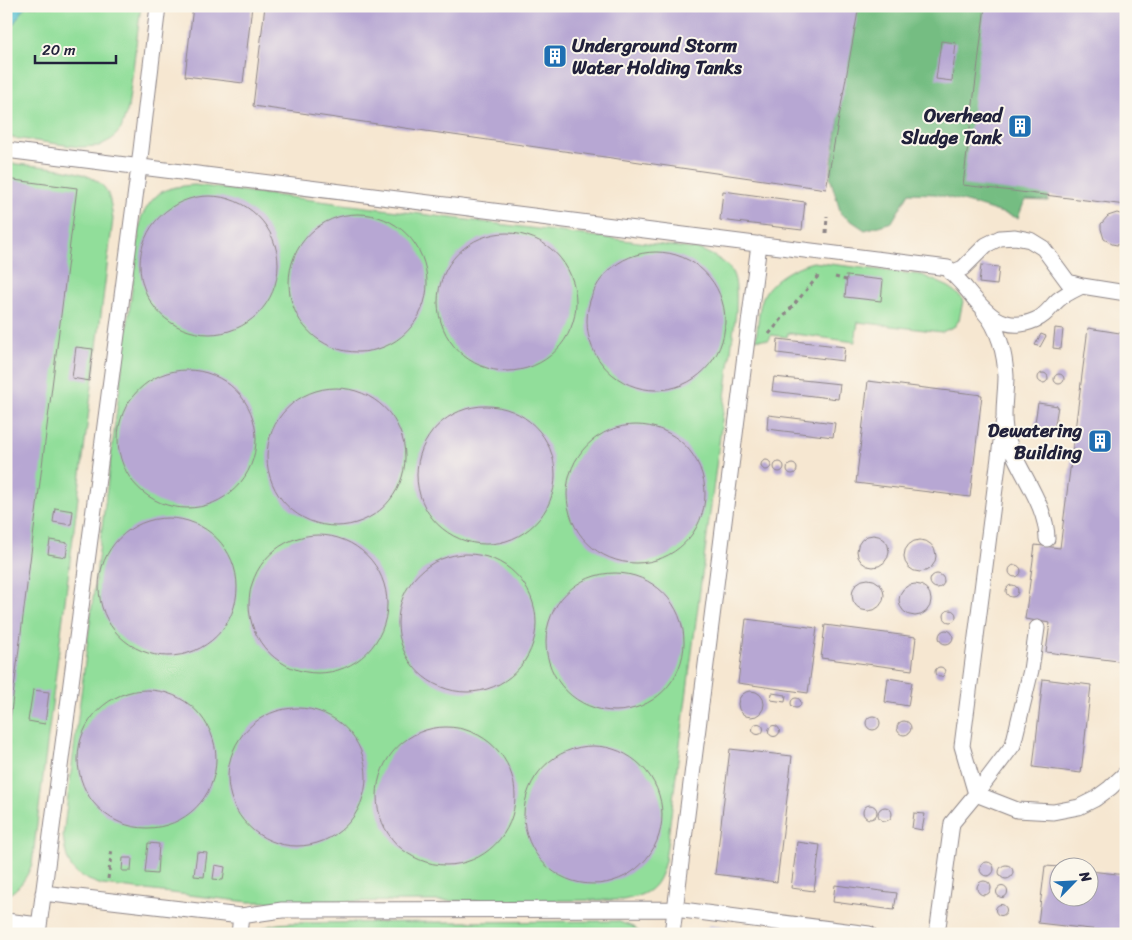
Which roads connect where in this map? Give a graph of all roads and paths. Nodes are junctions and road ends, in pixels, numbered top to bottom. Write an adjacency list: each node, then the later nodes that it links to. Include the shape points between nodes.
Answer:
1 (158, 6): 3 (lane)
2 (6, 150): 3 (lane)
3 (139, 167): 5 (lane); 19 (lane)
4 (828, 216): 6 (path)
5 (759, 244): 6 (lane); 20 (lane)
6 (823, 252): 7 (lane, via 948,268); 11 (path, via 820,273)
7 (951, 272): 8 (lane, via 963,268 986,245 1000,238 1015,237 1030,240 1043,248 1068,282); 10 (lane)
8 (1082, 286): 9 (lane); 10 (lane, via 1058,300 1036,320 1022,324 1006,323)
9 (1126, 293)
10 (980, 307): 12 (lane, via 989,317 1003,355 1006,376)
11 (768, 336)
12 (1004, 418): 13 (lane, via 1008,440 1044,520); 16 (lane, via 962,746)
13 (1047, 540)
14 (1037, 628): 16 (lane, via 1013,745)
15 (1126, 773): 16 (lane, via 1095,799 1079,807 1053,812 1017,810)
16 (976, 794): 27 (lane, via 952,823)
17 (112, 848): 18 (path)
18 (108, 882)
19 (43, 893): 21 (lane); 23 (lane)
20 (675, 908): 21 (lane, via 282,910); 25 (lane); 26 (lane)
21 (242, 916): 24 (lane)
22 (6, 921): 23 (lane)
23 (38, 929)
24 (239, 934)
25 (672, 934)
26 (869, 934)
27 (936, 934)

